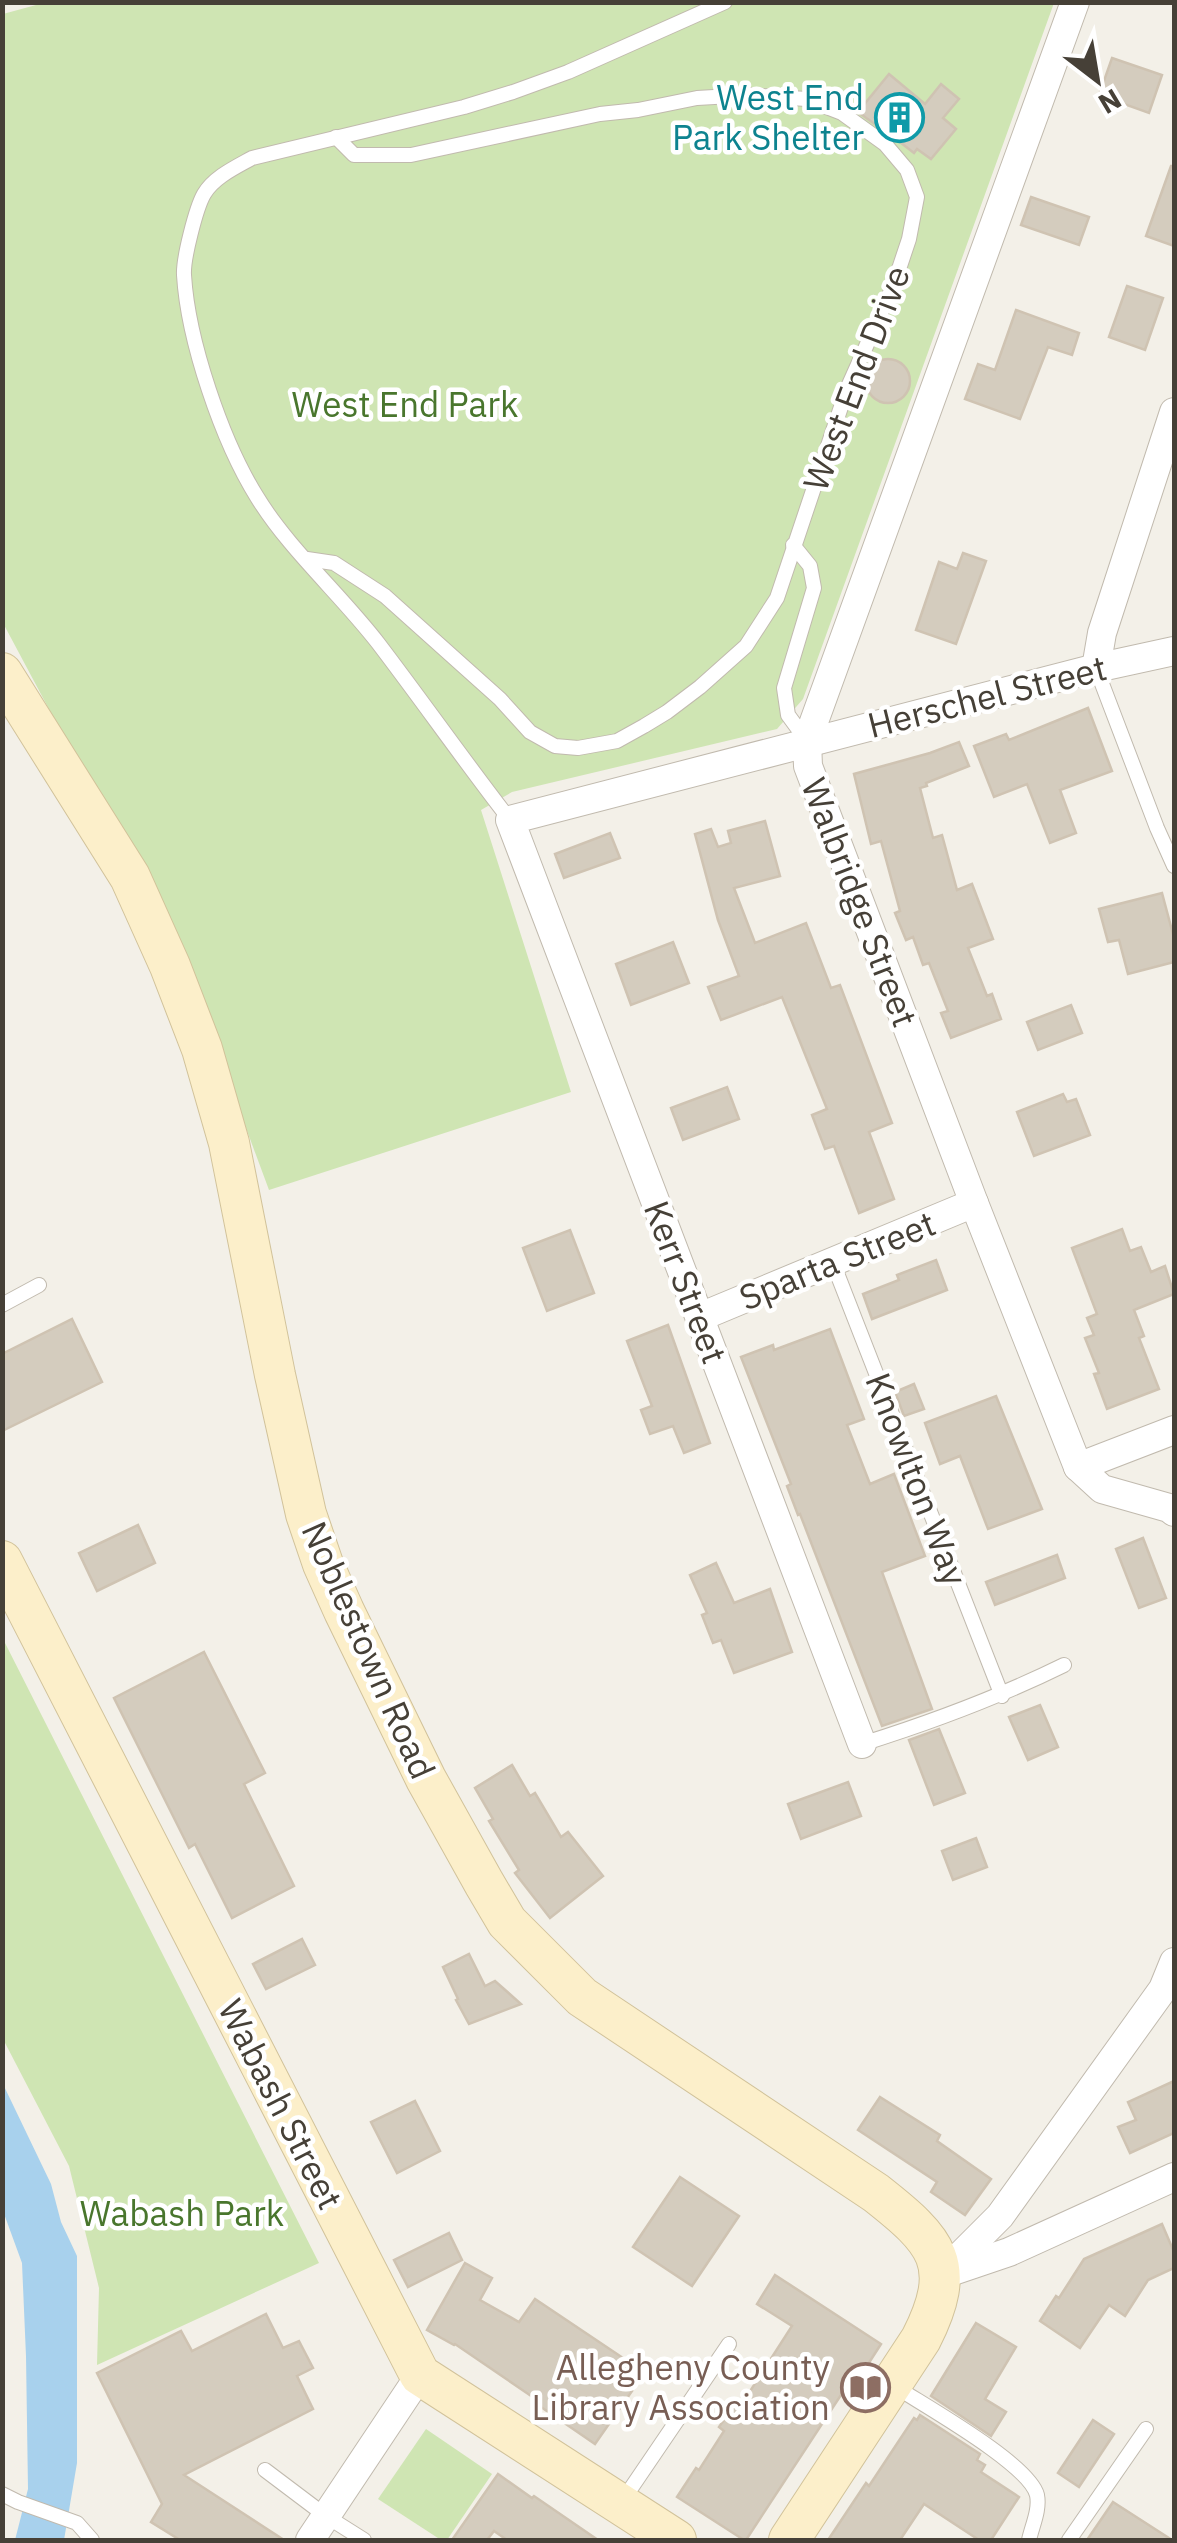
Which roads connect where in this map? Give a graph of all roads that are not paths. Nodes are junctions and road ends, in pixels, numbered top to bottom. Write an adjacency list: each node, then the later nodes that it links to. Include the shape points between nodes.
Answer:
1 (725, 2): 3 (lane, via 513,92)
2 (1074, 2): 11 (street, Walbridge Street)
3 (336, 137): 6 (lane, West End Drive, via 354,155 411,154 600,114 750,95 806,99 842,113 885,144 907,170 917,197 909,239); 7 (lane, via 252,158 226,173 197,210 184,271 196,345 237,461)
4 (1174, 412): 5 (street)
5 (1167, 456): 9 (street, via 1102,633)
6 (793, 545): 7 (lane, West End Drive, via 777,598 746,646 644,726 617,741 578,748 556,746 530,732 385,596 334,563); 11 (lane, via 810,566 814,588 784,688 788,714)
7 (307, 559): 12 (lane)
8 (1174, 651): 9 (street, Herschel Street)
9 (1096, 668): 11 (street, Herschel Street); 13 (lane)
10 (2, 673): 28 (main road, Noblestown Road, via 130,877 170,966 229,1143 312,1530 426,1780 507,1922 582,1997 910,2220 929,2242)
11 (807, 742): 12 (street, Herschel Street); 14 (street, Walbridge Street, via 808,766)
12 (510, 820): 18 (street, Kerr Street)
13 (1174, 866)
14 (974, 1204): 15 (street, Sparta Street); 20 (street, Walbridge Street)
15 (832, 1263): 18 (street, Sparta Street); 24 (lane, Knowlton Way)
16 (39, 1285): 17 (lane)
17 (2, 1305)
18 (700, 1317): 25 (street, Kerr Street)
19 (1174, 1430): 20 (street)
20 (1078, 1467): 21 (street, via 1102,1490)
21 (1174, 1512)
22 (2, 1560): 30 (main road, Wabash Street)
23 (1064, 1665): 24 (lane)
24 (1002, 1696): 25 (lane)
25 (862, 1744)
26 (1174, 1962): 28 (street, via 1163,1989 1000,2216)
27 (1174, 2177): 28 (street, via 1009,2252)
28 (941, 2275): 31 (main road, via 932,2316)
29 (729, 2344): 35 (lane)
30 (420, 2376): 35 (main road); 36 (street)
31 (891, 2384): 41 (main road); 42 (lane, via 1027,2478 1038,2509)
32 (1146, 2429): 43 (lane)
33 (266, 2470): 36 (lane)
34 (2, 2494): 37 (lane, via 76,2523)
35 (620, 2504): 40 (main road)
36 (326, 2516): 38 (street); 39 (lane)
37 (92, 2540)
38 (310, 2540)
39 (364, 2540)
40 (676, 2540)
41 (789, 2540)
42 (1029, 2540)
43 (1069, 2540)

